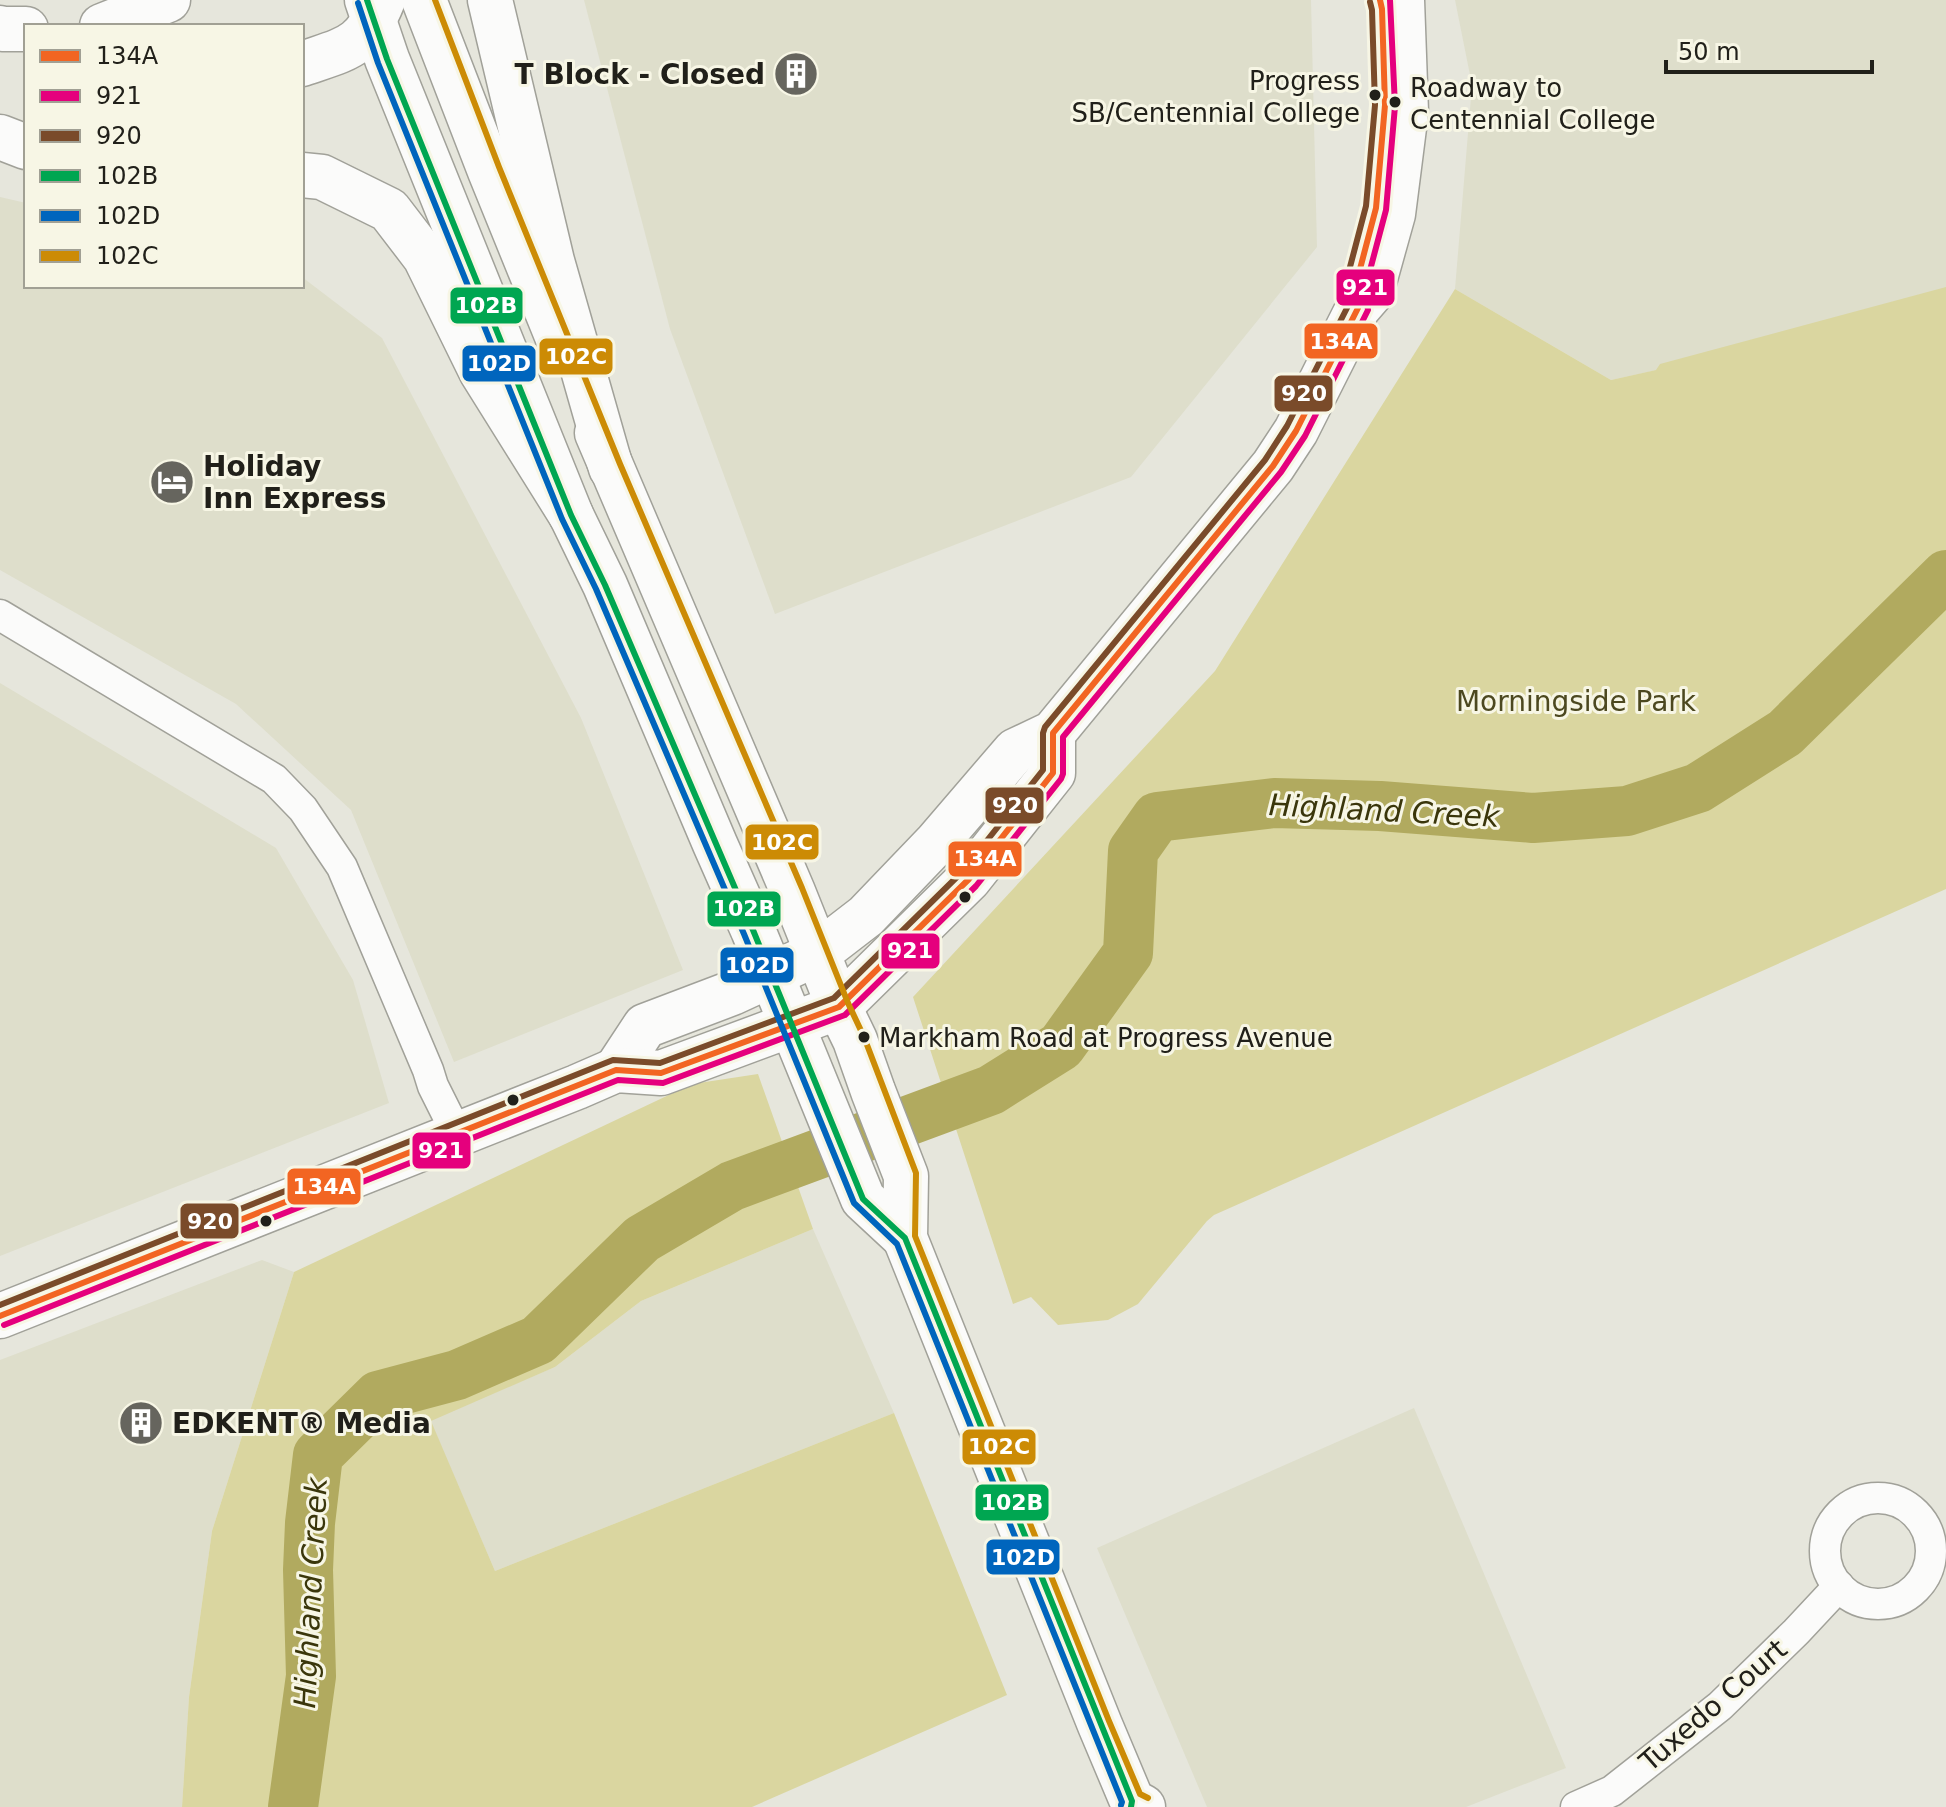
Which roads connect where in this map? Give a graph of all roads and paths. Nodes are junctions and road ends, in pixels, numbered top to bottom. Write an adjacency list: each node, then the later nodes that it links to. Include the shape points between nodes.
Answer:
1 (168, 0): 7 (main road)
2 (424, 0): 17 (main road)
3 (490, 0): 17 (main road, via 552,261)
4 (1380, 0): 16 (main road, via 1385,105 1376,208 1355,288)
5 (1402, 0): 16 (main road, via 1406,112 1393,214 1371,293)
6 (375, 7): 10 (main road, via 365,34 348,48); 18 (main road, via 393,74)
7 (107, 24)
8 (0, 28): 9 (main road)
9 (24, 29)
10 (304, 63)
11 (0, 116): 12 (main road)
12 (24, 122)
13 (0, 137): 14 (main road)
14 (24, 146)
15 (304, 175): 18 (main road, via 322,177 389,210 425,257 481,371)
16 (1358, 308): 20 (main road, via 1273,466)
17 (611, 468): 21 (main road)
18 (571, 515): 22 (main road)
19 (0, 615): 26 (street, via 274,779 303,809 342,867)
20 (1053, 733): 21 (main road, via 1015,751 866,916); 23 (main road, via 1053,773 969,879)
21 (818, 953): 22 (main road); 23 (main road)
22 (771, 975): 24 (main road); 25 (main road, via 645,1026)
23 (839, 1007): 24 (main road); 27 (main road, via 906,1176)
24 (792, 1024): 25 (main road, via 661,1073); 27 (main road, via 863,1199)
25 (616, 1070): 26 (main road)
26 (457, 1134): 28 (main road)
27 (905, 1238): 30 (main road)
28 (0, 1316)
29 (1839, 1586): 31 (street, Tuxedo Court, via 1720,1706 1612,1791)
30 (1135, 1805)
31 (1576, 1807)

